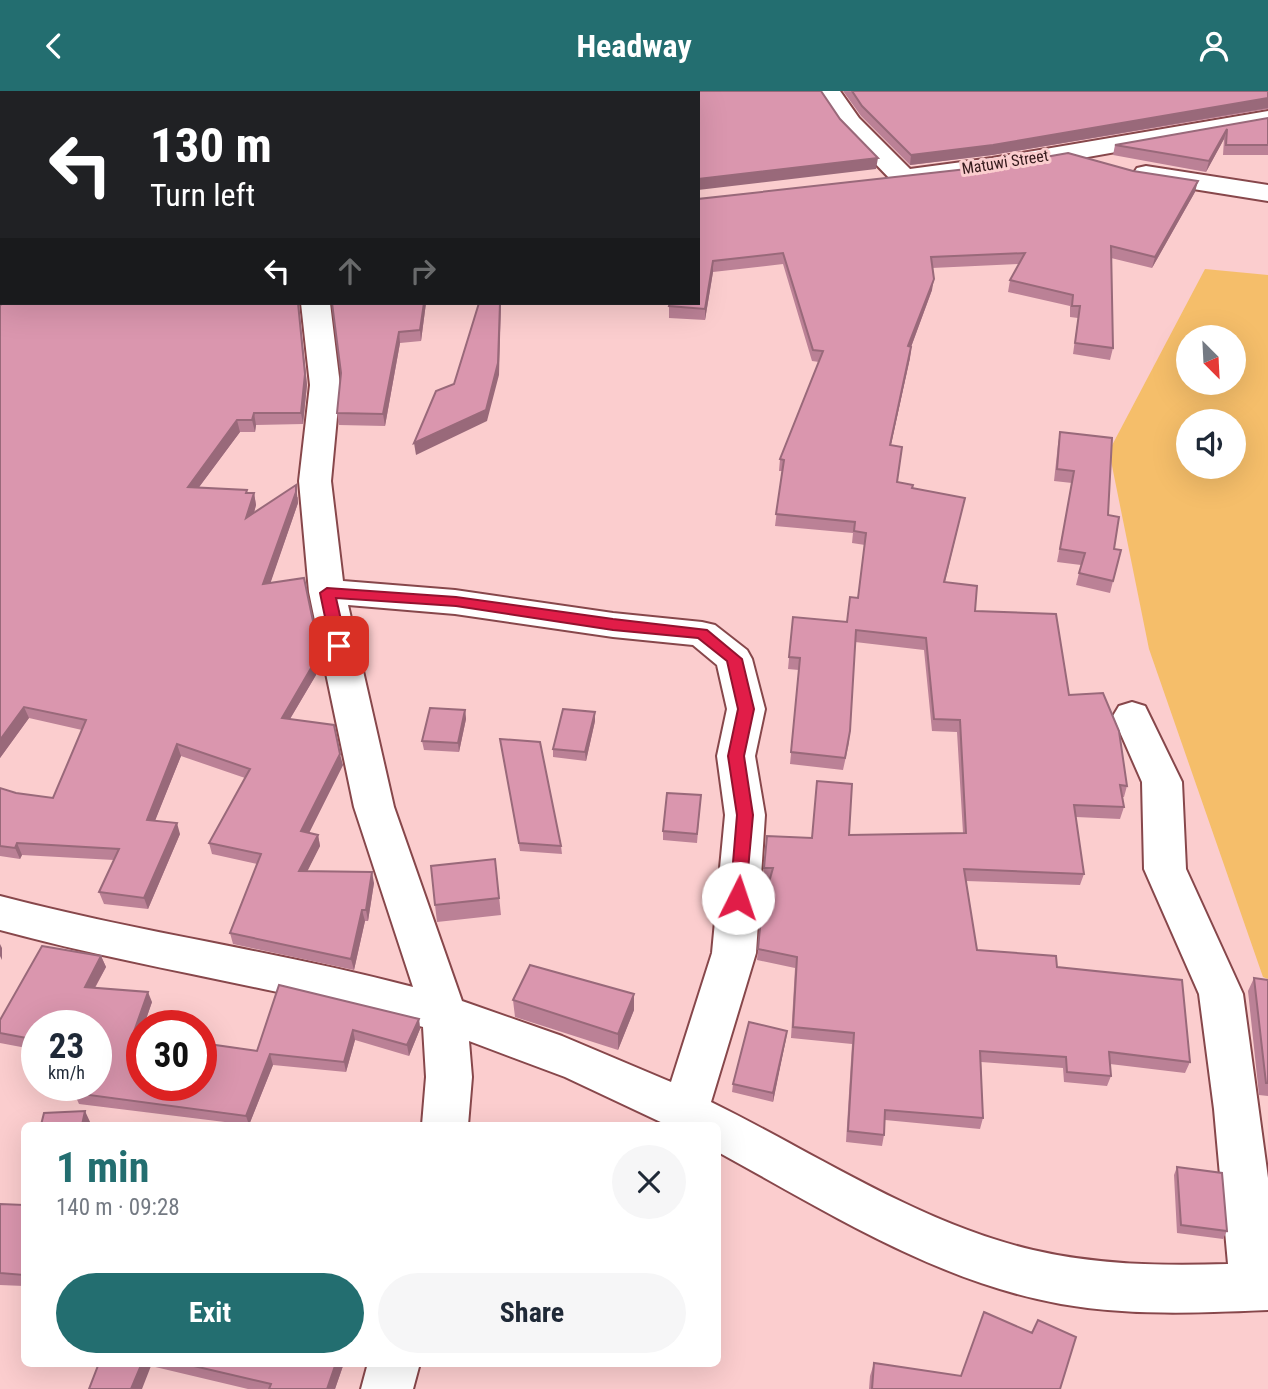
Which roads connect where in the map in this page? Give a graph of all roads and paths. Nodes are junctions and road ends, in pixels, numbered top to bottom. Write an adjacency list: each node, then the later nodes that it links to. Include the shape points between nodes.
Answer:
1 (828, 91): 3 (street, Matuwi Street, via 890,179)
2 (1268, 118): 3 (street, Matuwi Street)
3 (1062, 152): 4 (street, via 1131,171)
4 (1268, 193)
5 (314, 305): 6 (street, via 325,385 315,481)
6 (327, 593): 9 (street, via 374,807); 11 (street, via 456,601 613,625 702,633 734,659 746,709 736,756 745,815 734,953)
7 (1132, 716): 13 (street, via 1161,782 1165,869 1221,994)
8 (0, 913): 9 (street, via 64,932)
9 (444, 1014): 10 (street, via 449,1076); 11 (street, via 632,1085)
10 (445, 1122)
11 (705, 1122)
12 (721, 1130): 13 (street, via 899,1223 972,1255 1031,1274 1140,1289)
13 (1262, 1286)
14 (393, 1367): 15 (street)
15 (387, 1389)

